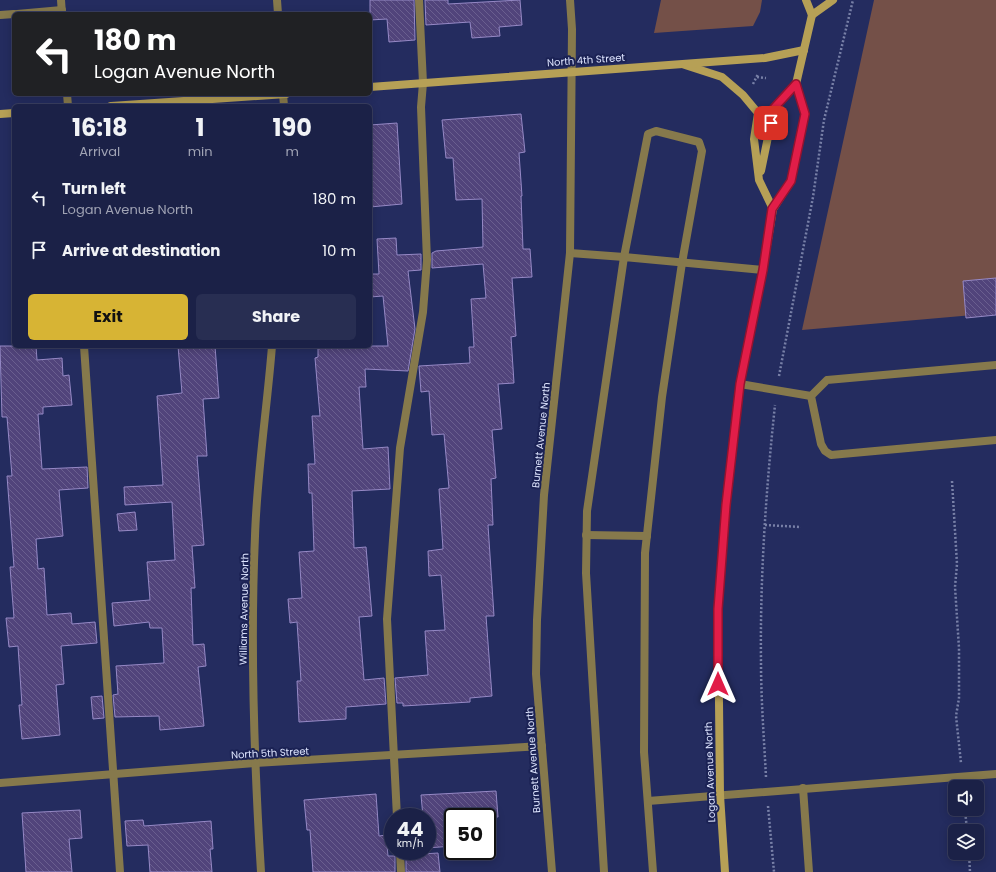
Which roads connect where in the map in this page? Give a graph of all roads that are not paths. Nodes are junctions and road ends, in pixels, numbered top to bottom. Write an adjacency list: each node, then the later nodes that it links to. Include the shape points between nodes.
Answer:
1 (61, 0): 7 (street)
2 (277, 0): 8 (street)
3 (419, 0): 15 (street)
4 (570, 0): 14 (street, Burnett Avenue North)
5 (806, 0): 10 (main road)
6 (833, 0): 10 (main road)
7 (62, 12)
8 (278, 12)
9 (12, 14): 11 (street)
10 (812, 15): 12 (main road, Logan Avenue North)
11 (0, 16)
12 (804, 50): 13 (main road, North 4th Street, via 765,58); 16 (main road, Logan Avenue North)
13 (681, 64): 14 (main road, North 4th Street); 22 (main road, via 722,77 743,95 758,113 754,139)
14 (572, 71): 15 (main road, North 4th Street); 24 (street, Burnett Avenue North)
15 (423, 83): 17 (main road, North 4th Street); 37 (street, via 421,107 427,260 424,304 400,448 387,619)
16 (796, 84): 22 (main road, Logan Avenue North, via 774,108); 23 (main road, Logan Avenue North, via 805,114 791,181)
17 (372, 87)
18 (255, 96): 19 (main road)
19 (140, 104)
20 (12, 113): 21 (main road)
21 (0, 114)
22 (759, 180): 23 (main road)
23 (772, 209): 27 (main road, Logan Avenue North)
24 (570, 253): 25 (street); 36 (street, Burnett Avenue North, via 544,495 536,674)
25 (624, 257): 26 (street); 26 (street, via 648,134 656,131 699,142 702,150); 34 (street, via 586,511)
26 (682, 263): 27 (street); 35 (street, via 662,397)
27 (763, 270): 31 (main road, Logan Avenue North)
28 (84, 348): 40 (street)
29 (272, 348): 38 (street, Williams Avenue North, via 255,534 252,635)
30 (996, 365): 32 (street, via 827,380)
31 (740, 384): 32 (street); 43 (main road, Logan Avenue North, via 726,505 718,609)
32 (811, 396): 33 (street, via 821,444 831,455)
33 (996, 440)
34 (586, 535): 35 (street); 51 (street, via 586,573)
35 (646, 536): 44 (street, via 644,752)
36 (542, 746): 37 (street, North 5th Street); 50 (street, Burnett Avenue North)
37 (393, 756): 38 (street, North 5th Street); 45 (street)
38 (255, 763): 40 (street, North 5th Street); 48 (street, Williams Avenue North)
39 (996, 774): 42 (street)
40 (113, 775): 41 (street, North 5th Street); 47 (street)
41 (0, 783)
42 (803, 788): 43 (street); 54 (street)
43 (720, 794): 44 (street); 53 (main road, Logan Avenue North)
44 (648, 801): 52 (street)
45 (396, 808)
46 (401, 860): 49 (street)
47 (120, 872)
48 (261, 872)
49 (402, 872)
50 (552, 872)
51 (604, 872)
52 (653, 872)
53 (724, 872)
54 (809, 872)

